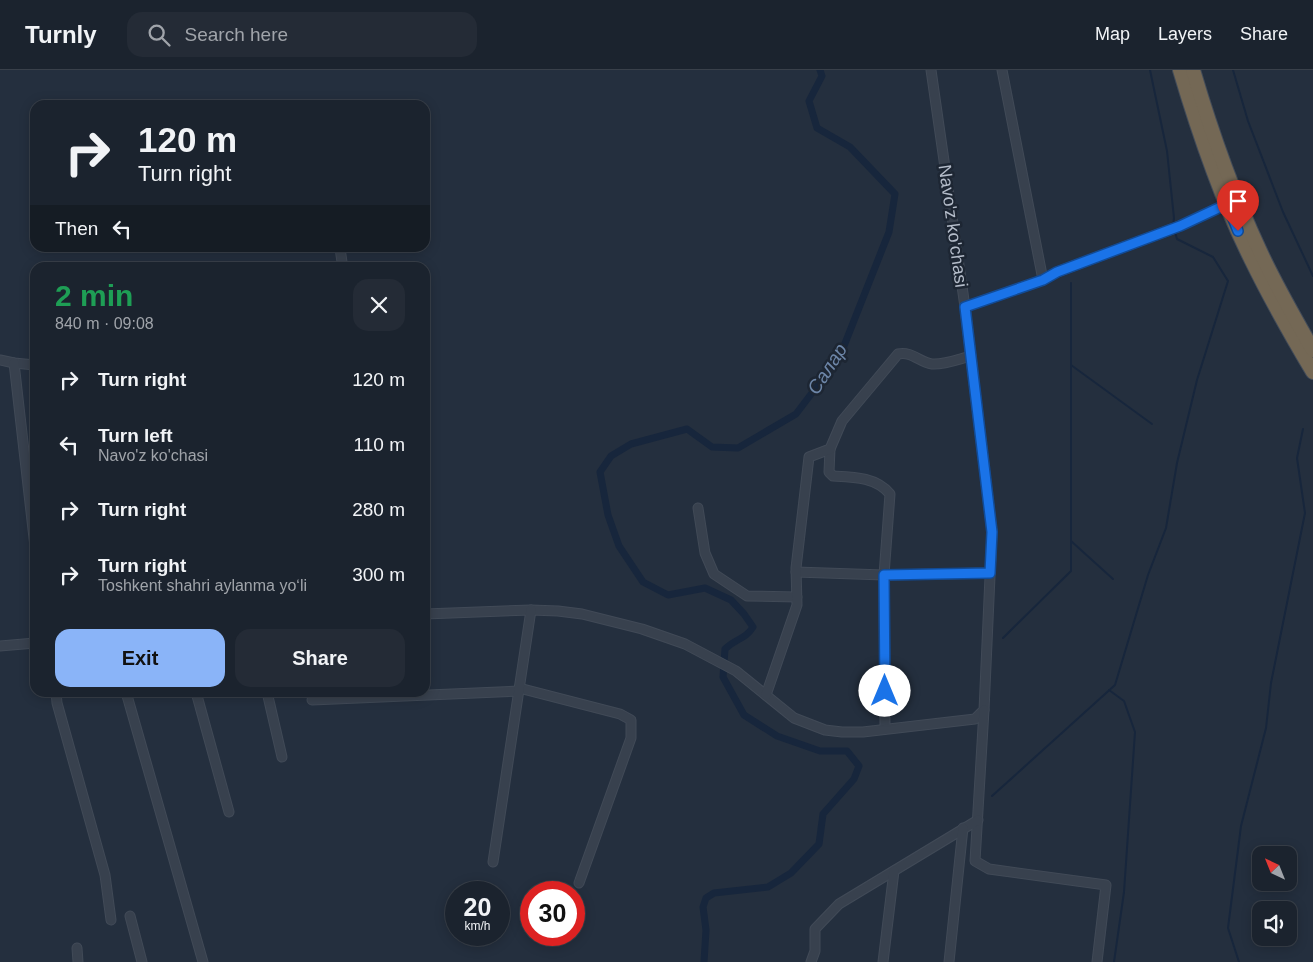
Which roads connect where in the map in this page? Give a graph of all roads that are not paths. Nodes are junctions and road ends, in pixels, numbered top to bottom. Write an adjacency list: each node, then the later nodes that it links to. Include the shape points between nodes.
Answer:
1 (931, 70): 7 (street, Navo'z ko'chasi)
2 (1002, 70): 6 (street)
3 (1180, 70): 5 (highway)
4 (1193, 70): 8 (highway, via 1204,110 1244,217)
5 (1227, 204): 6 (street); 13 (highway, via 1258,274)
6 (1043, 280): 7 (street)
7 (965, 307): 9 (street, Navo'z ko'chasi)
8 (1313, 350)
9 (971, 356): 14 (street, via 929,364 911,354 898,354 842,421); 18 (street, Navo'z ko'chasi, via 992,532)
10 (0, 360): 11 (street)
11 (14, 363): 12 (street); 15 (street)
12 (30, 365)
13 (1313, 372)
14 (830, 448): 17 (street, via 809,457); 19 (street, via 829,472 833,476 865,478 890,494)
15 (30, 503)
16 (698, 508): 20 (street, via 705,553 714,574 747,596)
17 (796, 572): 19 (street); 20 (street)
18 (990, 573): 19 (street); 34 (street, Navo'z ko'chasi)
19 (884, 575): 37 (street)
20 (797, 597): 27 (street)
21 (531, 610): 22 (street); 25 (street); 27 (street, via 582,614 664,636 736,671)
22 (430, 614)
23 (30, 643): 24 (street)
24 (0, 646)
25 (519, 690): 26 (street); 42 (street); 44 (street, via 620,714 631,720 631,738)
26 (430, 694)
27 (766, 695): 37 (street, via 794,718 825,730 863,732)
28 (56, 697): 46 (street, via 105,875)
29 (127, 697): 50 (street)
30 (197, 697): 39 (street)
31 (268, 697): 38 (street)
32 (374, 697): 33 (street)
33 (312, 700)
34 (984, 710): 35 (street); 36 (street, Navo'z ko'chasi)
35 (975, 719): 36 (street); 37 (street)
36 (983, 728): 40 (street, Navo'z ko'chasi)
37 (886, 729)
38 (282, 757)
39 (230, 812)
40 (978, 820): 41 (street); 54 (street, Navo'z ko'chasi, via 975,861 989,869 1106,885)
41 (963, 828): 43 (street); 53 (street)
42 (492, 862)
43 (894, 871): 51 (street, via 839,904 815,929); 52 (street)
44 (580, 881)
45 (130, 916): 49 (street)
46 (111, 920)
47 (77, 948): 48 (street)
48 (78, 962)
49 (142, 962)
50 (203, 962)
51 (813, 962)
52 (883, 962)
53 (949, 962)
54 (1097, 962)

